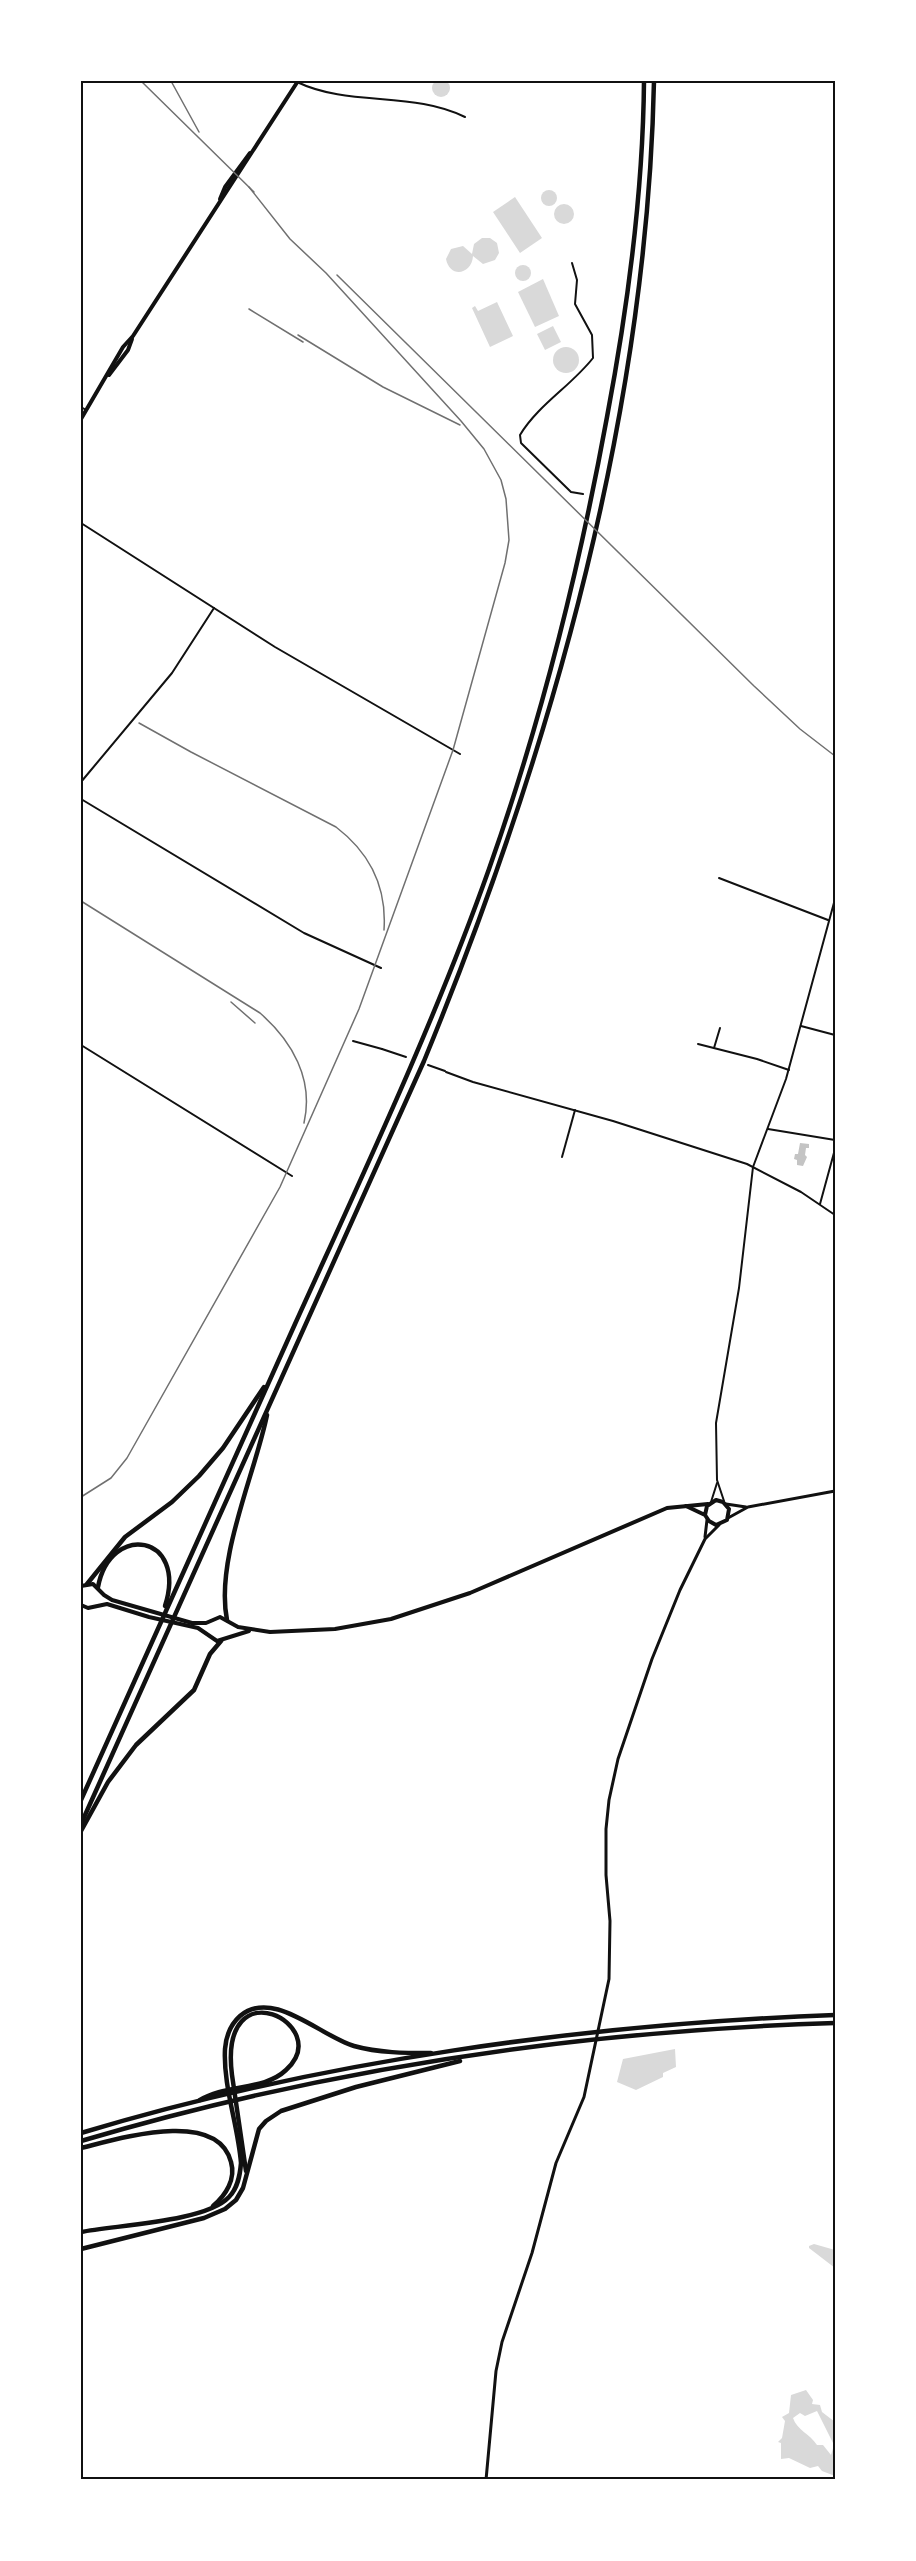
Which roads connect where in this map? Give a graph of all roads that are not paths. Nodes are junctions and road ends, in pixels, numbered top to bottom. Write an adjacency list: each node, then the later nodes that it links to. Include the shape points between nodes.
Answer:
1 (644, 81): 38 (highway, via 630,287 588,515 541,702 486,878 408,1073)
2 (654, 81): 39 (highway, via 650,177 620,402 597,524 541,737 483,912 424,1062)
3 (298, 82): 4 (street, via 316,91 427,104); 7 (main road, via 128,351)
4 (465, 117)
5 (572, 263): 9 (street, via 577,280 575,304 592,335 593,358 520,435 521,443 571,492)
6 (81, 407): 7 (street)
7 (86, 410): 8 (main road)
8 (81, 419)
9 (583, 494)
10 (81, 523): 11 (street)
11 (214, 608): 12 (street); 13 (street, via 172,673)
12 (460, 754)
13 (81, 782)
14 (81, 799): 18 (street, via 304,933)
15 (719, 878): 17 (street)
16 (835, 899): 17 (street)
17 (828, 920): 19 (street)
18 (381, 968)
19 (801, 1026): 21 (street); 28 (street)
20 (720, 1028): 25 (street)
21 (835, 1035)
22 (353, 1041): 26 (street)
23 (698, 1044): 25 (street)
24 (81, 1045): 35 (street)
25 (714, 1048): 28 (street)
26 (406, 1058)
27 (428, 1065): 29 (street, via 473,1082)
28 (789, 1070): 30 (street)
29 (575, 1110): 33 (street); 34 (street)
30 (768, 1129): 31 (street); 34 (street)
31 (835, 1140)
32 (835, 1149): 36 (street)
33 (562, 1157)
34 (753, 1167): 36 (street); 40 (street, via 739,1288 717,1414)
35 (292, 1176)
36 (820, 1204): 37 (street)
37 (835, 1215)
38 (273, 1374): 50 (highway, via 199,1476 124,1538); 57 (highway)
39 (269, 1406): 56 (highway, via 228,1567 225,1600); 63 (highway)
40 (717, 1480): 42 (street); 43 (street)
41 (835, 1491): 45 (street)
42 (710, 1503): 43 (main road, via 718,1500); 44 (main road); 46 (main road)
43 (726, 1504): 45 (street); 47 (main road)
44 (683, 1505): 46 (main road); 58 (main road, via 667,1508 470,1593 410,1614 334,1629)
45 (747, 1507): 47 (street)
46 (706, 1517): 48 (main road); 49 (street)
47 (728, 1518): 48 (main road)
48 (719, 1524): 49 (street)
49 (705, 1539): 77 (street, via 652,1659 618,1759 609,1800 609,1979 584,2097 556,2163 532,2253 502,2342)
50 (83, 1585): 51 (main road)
51 (98, 1587): 52 (main road); 57 (highway, via 102,1572 121,1550 142,1544 158,1551 168,1565 171,1582)
52 (101, 1593): 54 (main road); 55 (main road, via 149,1612 200,1624)
53 (81, 1605): 54 (main road)
54 (96, 1606): 59 (main road, via 107,1604)
55 (210, 1622): 56 (main road, via 220,1617); 59 (main road)
56 (229, 1622): 58 (main road); 60 (main road)
57 (159, 1626): 62 (highway)
58 (250, 1631): 60 (main road)
59 (208, 1633): 61 (main road)
60 (228, 1638): 61 (main road)
61 (221, 1641): 64 (highway, via 210,1654 194,1690 136,1745 108,1782)
62 (81, 1800)
63 (81, 1824)
64 (81, 1831)
65 (835, 2015): 67 (highway, via 685,2024)
66 (835, 2023): 68 (highway, via 686,2031)
67 (446, 2053): 69 (highway); 74 (highway, via 361,2048 275,2008 259,2007 242,2014 229,2030 225,2049 240,2154 239,2178 227,2199)
68 (493, 2053): 71 (highway, via 239,2100); 73 (highway, via 356,2087 281,2112 266,2121 257,2134)
69 (238, 2090): 70 (highway); 73 (highway, via 272,2079 292,2064 297,2037 281,2017 266,2012 250,2016 240,2023 231,2041 230,2063)
70 (81, 2133)
71 (81, 2141)
72 (81, 2148): 74 (highway, via 169,2132 194,2131 209,2136 225,2148 232,2171 224,2194)
73 (245, 2183): 76 (highway, via 232,2204 211,2216)
74 (206, 2210): 75 (highway, via 161,2221)
75 (81, 2232)
76 (81, 2249)
77 (486, 2480)

